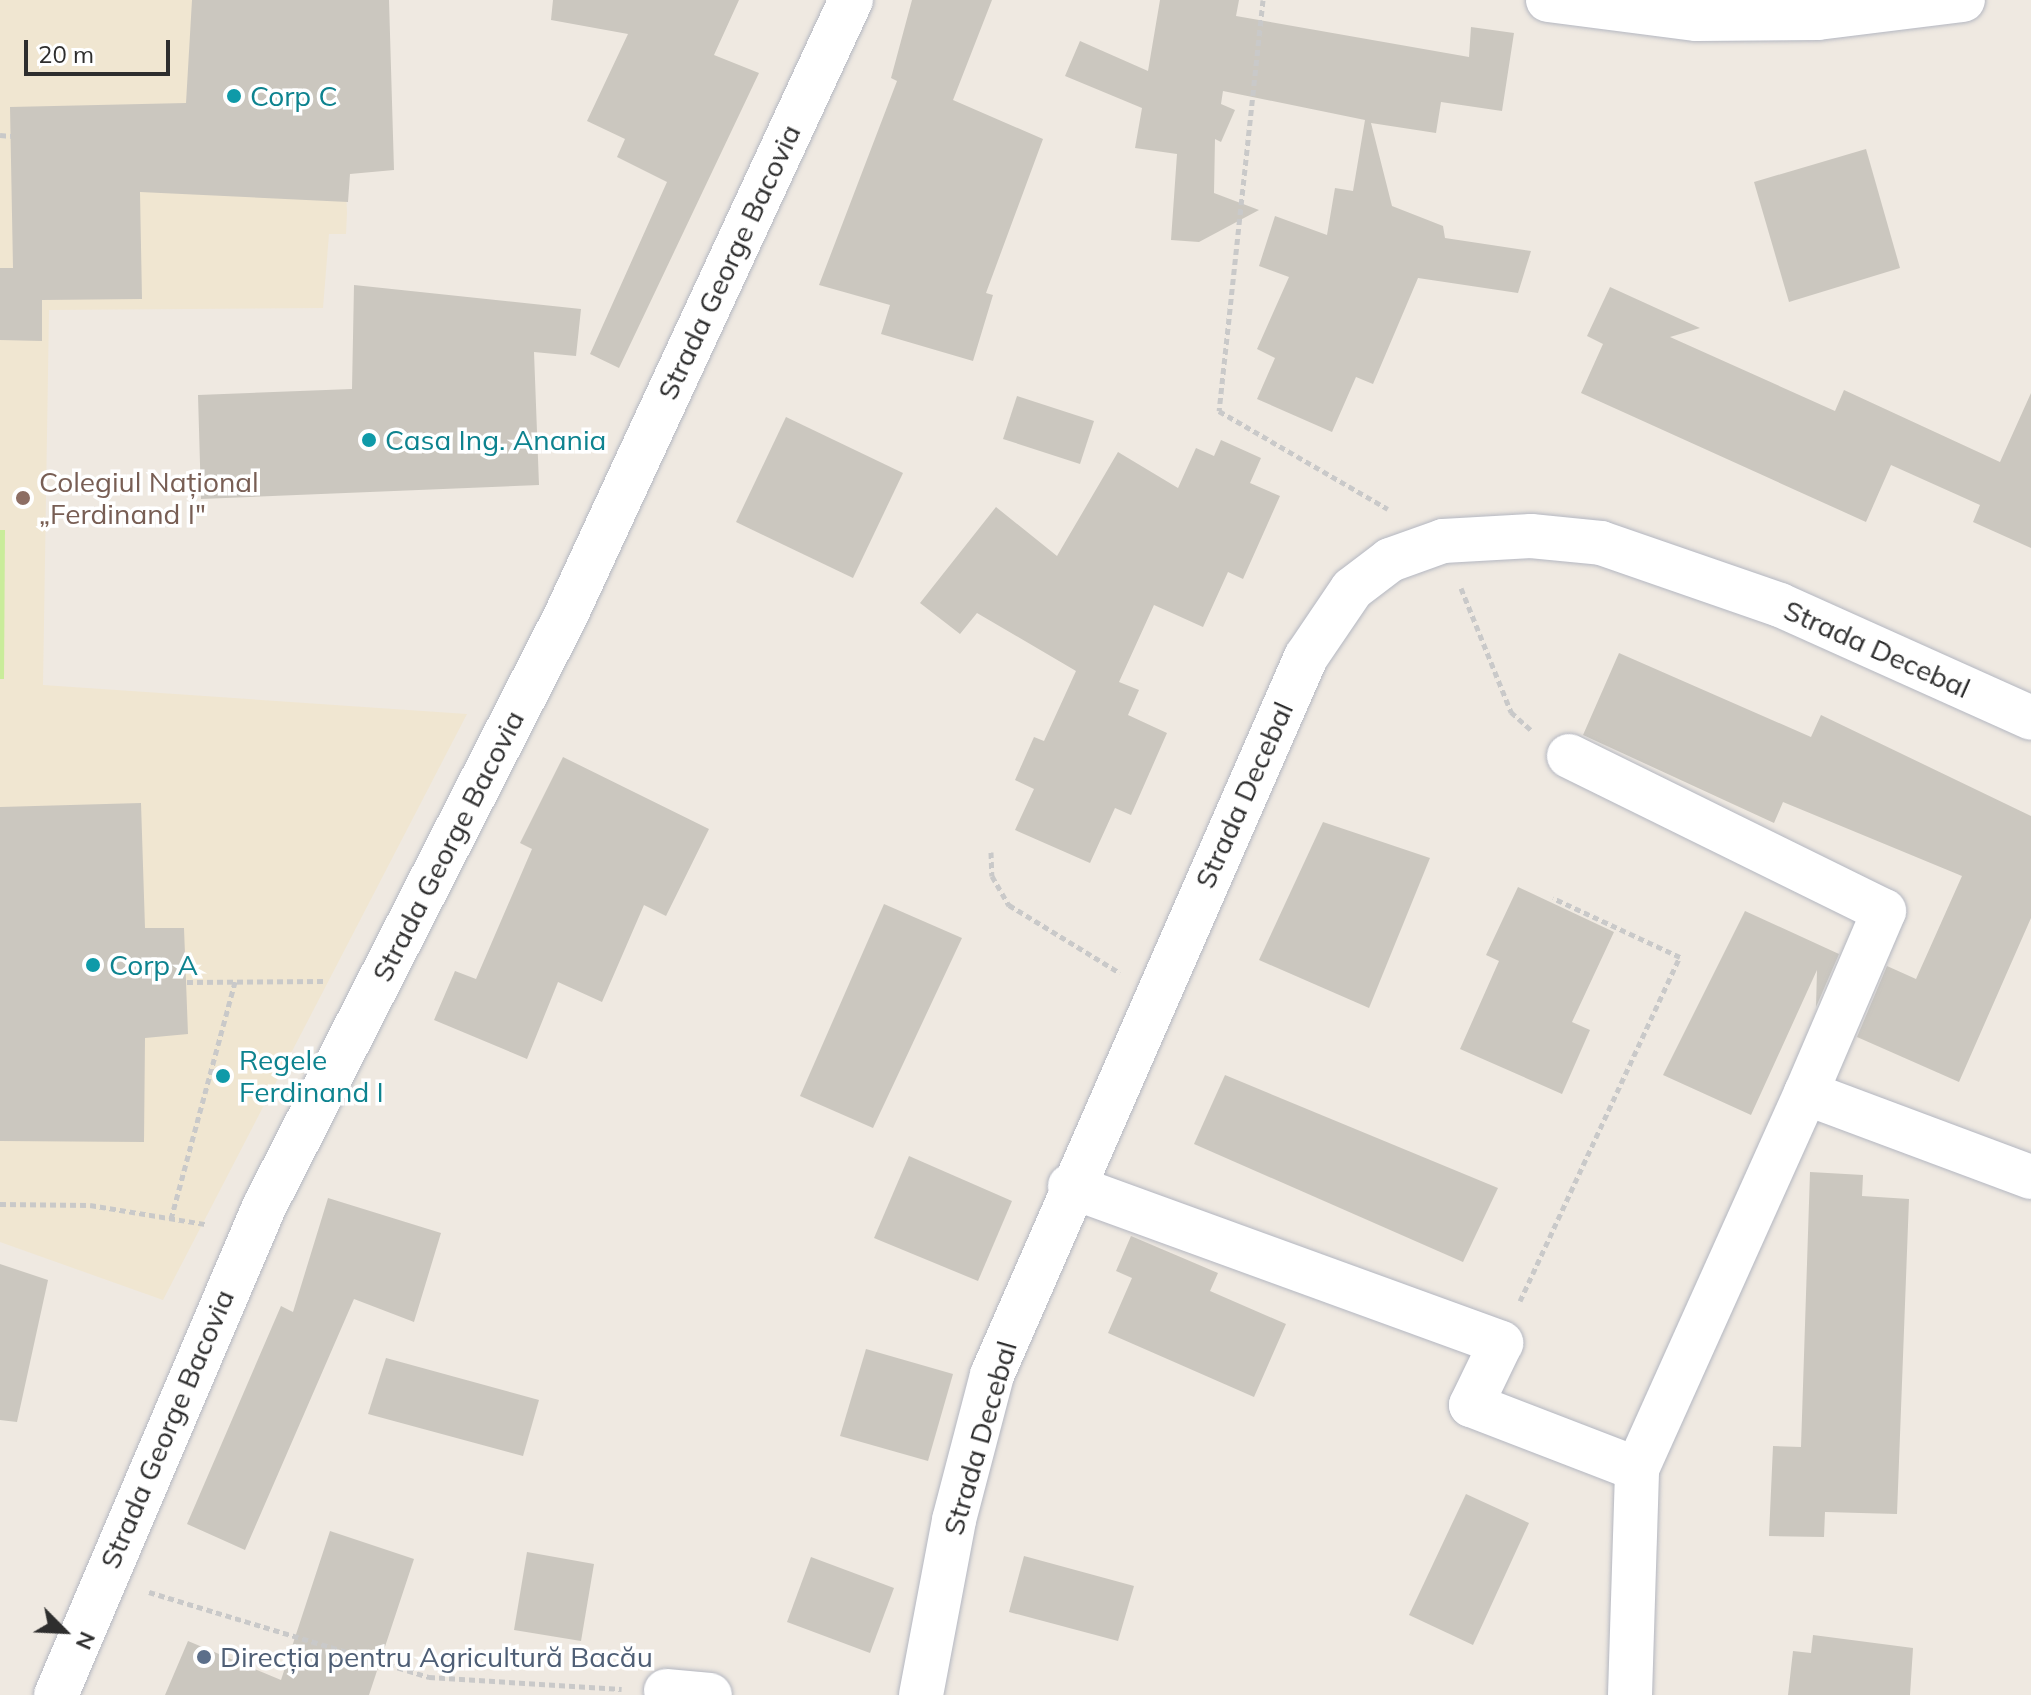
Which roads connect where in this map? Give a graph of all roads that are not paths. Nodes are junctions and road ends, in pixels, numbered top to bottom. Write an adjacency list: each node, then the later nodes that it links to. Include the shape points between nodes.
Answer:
1 (851, 0): 11 (street, Strada George Bacovia, via 566,615 264,1207)
2 (1548, 0): 3 (street, via 1697,19 1818,18)
3 (1963, 0)
4 (2031, 718): 8 (street, Strada Decebal, via 1661,560 1531,536 1443,541 1390,560 1352,589 1306,657)
5 (1569, 756): 6 (street, via 1884,911)
6 (1806, 1093): 7 (street); 9 (street)
7 (2031, 1177)
8 (1070, 1186): 9 (street, via 1501,1343 1471,1405); 13 (street, Strada Decebal, via 992,1375 954,1520)
9 (1637, 1469): 14 (street)
10 (666, 1691): 12 (street)
11 (56, 1695)
12 (710, 1695)
13 (921, 1695)
14 (1630, 1695)

